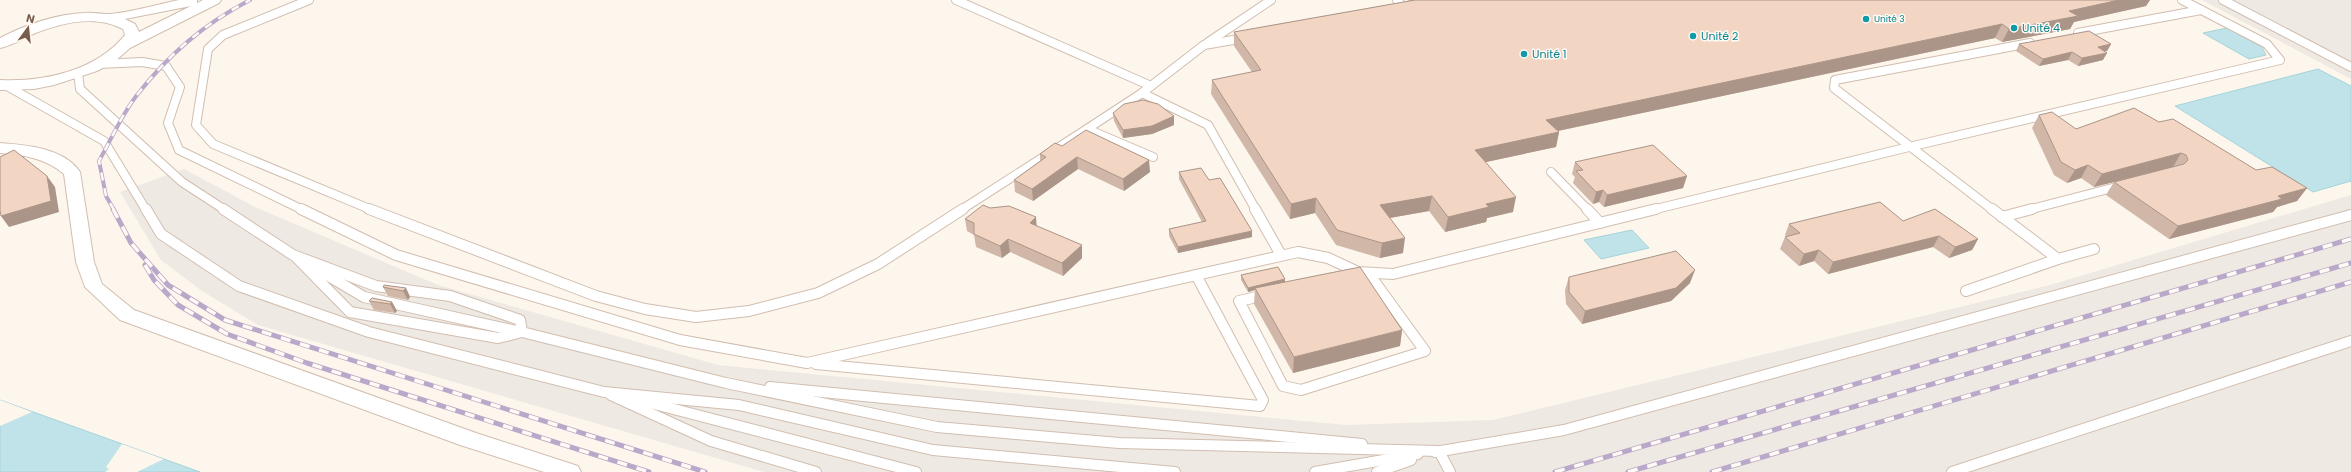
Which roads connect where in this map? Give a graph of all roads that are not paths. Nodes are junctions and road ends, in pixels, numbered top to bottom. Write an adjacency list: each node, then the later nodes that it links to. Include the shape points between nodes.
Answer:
1 (198, 0): 11 (street, via 174,7)
2 (214, 0): 18 (street)
3 (309, 0): 26 (lane, via 223,36 208,49 196,125 213,144 412,227 596,296 645,309 696,317 749,311 818,293 878,264)
4 (956, 0): 24 (lane)
5 (1271, 0): 19 (lane)
6 (1397, 0): 10 (lane, via 1406,10)
7 (2182, 0): 9 (lane)
8 (2223, 0): 21 (lane)
9 (2201, 10): 13 (lane); 27 (lane, via 2267,44 2280,60)
10 (1398, 11)
11 (109, 18): 12 (street, via 72,19); 18 (street, via 123,21 130,27 132,35)
12 (30, 30): 15 (lane); 17 (street)
13 (2068, 35)
14 (1251, 37): 19 (lane)
15 (0, 38)
16 (2037, 41): 27 (lane, via 1835,80 1834,88)
17 (0, 44)
18 (127, 44): 20 (street)
19 (1204, 45): 24 (lane)
20 (98, 64): 22 (street); 47 (lane, via 142,62 166,66 180,87 168,123 179,150 396,256 680,340)
21 (2351, 67)
22 (78, 73): 23 (street, via 29,85); 36 (lane, via 80,89 182,182)
23 (3, 85): 49 (lane, via 104,141 162,234 239,286 369,332)
24 (1151, 86): 25 (lane)
25 (1142, 93): 26 (lane); 37 (lane, via 1208,125)
26 (1087, 129): 29 (lane)
27 (1909, 147): 33 (lane); 34 (lane)
28 (0, 148): 51 (street, via 33,150 60,160 72,172 85,262 94,287 127,315 468,439)
29 (1153, 157)
30 (1551, 172): 34 (lane)
31 (2129, 184): 33 (lane)
32 (2351, 215): 50 (lane, via 1564,430)
33 (2002, 217): 38 (lane)
34 (1600, 223): 40 (lane, via 1393,274)
35 (2094, 249): 38 (lane)
36 (293, 255): 45 (lane, via 364,297); 45 (lane, via 376,286 450,296 520,320); 45 (lane, via 350,312 498,338)
37 (1281, 255): 39 (lane, via 1298,252 1328,258); 41 (lane)
38 (2058, 259): 43 (lane)
39 (1358, 272): 40 (lane); 42 (lane)
40 (1369, 274): 44 (lane, via 1425,351 1301,390 1283,386 1239,301)
41 (1196, 275): 47 (lane); 47 (lane, via 1263,400 1260,406)
42 (1344, 276)
43 (1966, 291)
44 (1276, 292)
45 (522, 332): 48 (lane)
46 (2351, 341): 58 (lane)
47 (807, 363)
48 (726, 383): 50 (lane); 50 (lane, via 937,427 1119,443)
49 (604, 392): 52 (lane, via 711,441); 53 (lane, via 726,421); 54 (lane, via 739,405 934,450)
50 (1439, 451): 55 (lane); 56 (lane); 57 (lane)
51 (570, 472)
52 (816, 472)
53 (916, 472)
54 (1175, 472)
55 (1315, 472)
56 (1377, 472)
57 (1450, 472)
58 (1952, 472)

